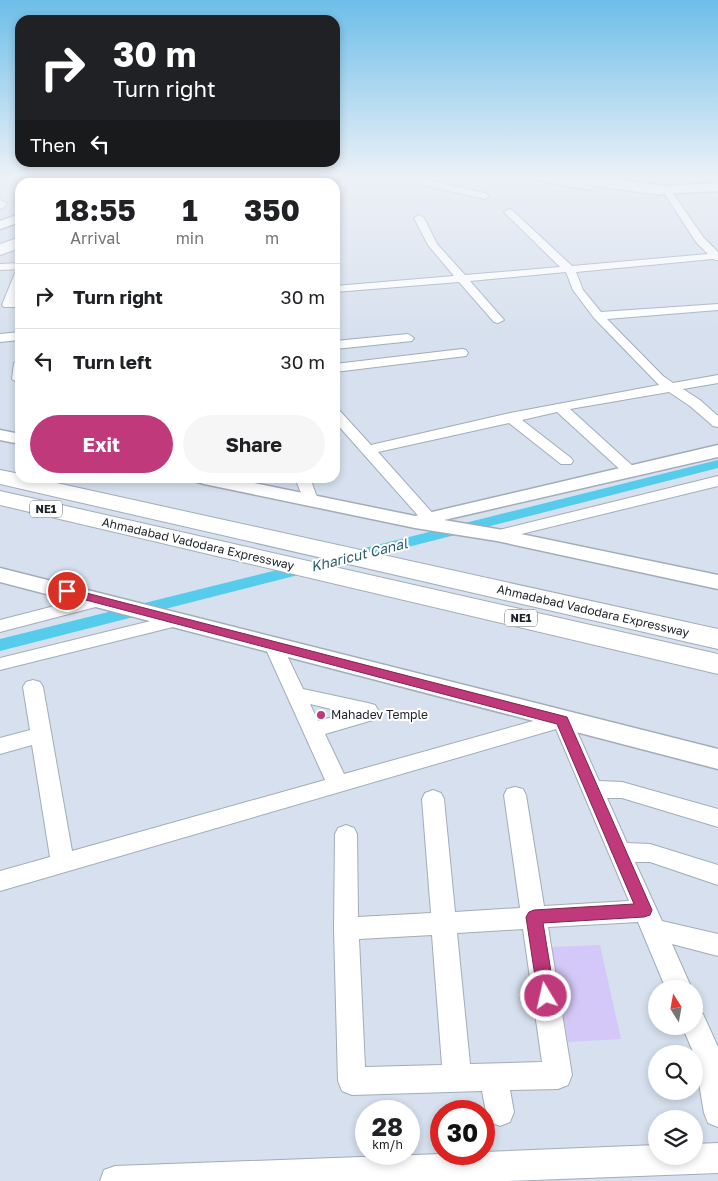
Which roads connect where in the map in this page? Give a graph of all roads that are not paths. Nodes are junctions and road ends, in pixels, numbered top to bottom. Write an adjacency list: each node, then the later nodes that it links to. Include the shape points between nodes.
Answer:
1 (426, 231): 16 (street)
2 (529, 231): 15 (street)
3 (695, 231): 8 (street)
4 (15, 237): 5 (main road)
5 (0, 243)
6 (718, 243): 8 (street)
7 (15, 244): 10 (main road)
8 (705, 244): 12 (street)
9 (15, 248): 11 (street)
10 (0, 250)
11 (0, 255)
12 (717, 257): 15 (street)
13 (15, 266): 14 (street)
14 (0, 267)
15 (569, 269): 16 (street); 21 (street, via 578,290)
16 (460, 279): 18 (street); 22 (street)
17 (15, 286): 19 (street, via 8,304)
18 (340, 289)
19 (15, 304)
20 (718, 307): 21 (street)
21 (598, 316): 30 (street, via 658,379)
22 (498, 320)
23 (15, 336): 24 (street)
24 (0, 338)
25 (408, 338): 26 (street)
26 (340, 345)
27 (462, 352): 28 (street)
28 (340, 367)
29 (718, 378): 30 (street)
30 (671, 387): 31 (street); 34 (street)
31 (560, 407): 32 (street); 39 (street)
32 (510, 417): 35 (street); 37 (street)
33 (340, 419): 35 (street)
34 (718, 423)
35 (369, 450): 52 (street)
36 (718, 450): 39 (street)
37 (566, 461)
38 (0, 469): 40 (main road)
39 (631, 472): 52 (street)
40 (15, 475)
41 (0, 477): 42 (main road, Ahmadabad Vadodara Expressway / NE1)
42 (15, 481)
43 (718, 481): 54 (street)
44 (26, 483): 48 (main road, Ahmadabad Vadodara Expressway / NE1)
45 (35, 483): 48 (main road)
46 (228, 483): 50 (street)
47 (305, 483): 50 (street)
48 (47, 488): 60 (main road, Ahmadabad Vadodara Expressway / NE1)
49 (0, 498): 53 (main road, Ahmadabad Vadodara Expressway / NE1)
50 (310, 500): 52 (street)
51 (0, 507): 53 (main road, via 39,515)
52 (422, 519): 54 (street)
53 (93, 520): 63 (main road, Ahmadabad Vadodara Expressway / NE1)
54 (498, 536): 56 (street)
55 (0, 575): 57 (street)
56 (718, 582)
57 (101, 600): 58 (street); 59 (street)
58 (179, 620): 61 (street); 62 (street)
59 (0, 626)
60 (718, 639)
61 (273, 645): 65 (street); 66 (street)
62 (0, 664)
63 (718, 664)
64 (33, 687): 68 (street)
65 (296, 694): 67 (street); 67 (street, via 368,710 366,714)
66 (562, 720): 70 (street); 71 (street); 72 (street)
67 (312, 730): 71 (street)
68 (41, 735): 69 (street); 78 (street)
69 (0, 746)
70 (718, 759)
71 (338, 785): 78 (street)
72 (592, 789): 75 (street, via 622,790); 77 (street)
73 (515, 796): 81 (street)
74 (433, 800): 83 (street)
75 (718, 818)
76 (346, 834): 84 (street)
77 (619, 852): 79 (street, via 650,853); 82 (street)
78 (63, 864): 80 (street)
79 (718, 876)
80 (0, 881)
81 (534, 917): 82 (street); 83 (street); 88 (street, via 558,1075)
82 (649, 920): 85 (street, via 682,935); 86 (street)
83 (444, 923): 84 (street); 89 (street)
84 (346, 929): 89 (street, via 352,1081)
85 (718, 945)
86 (675, 980)
87 (699, 1035): 91 (street, via 708,1056)
88 (494, 1077): 89 (street); 90 (street)
89 (458, 1078)
90 (500, 1112)
91 (718, 1113)
92 (718, 1158): 93 (street)
93 (115, 1181)

